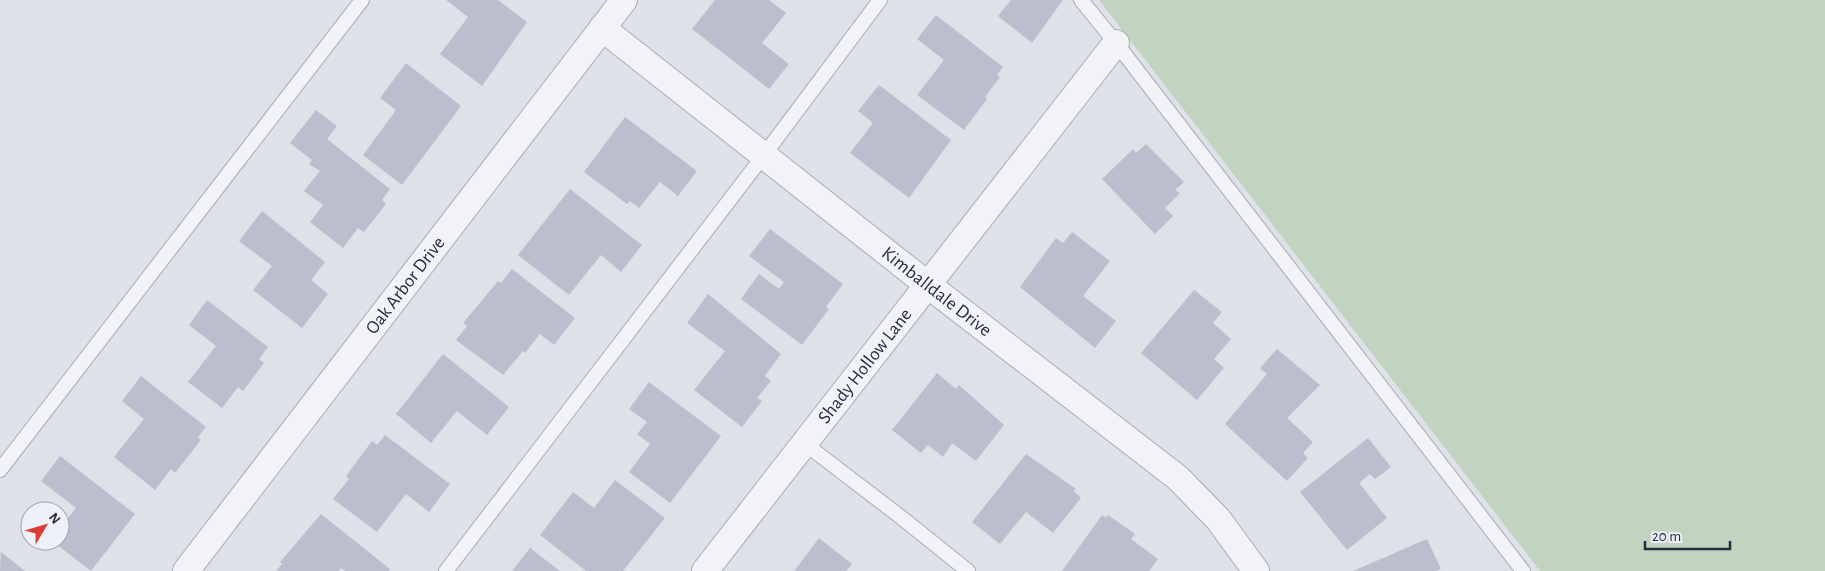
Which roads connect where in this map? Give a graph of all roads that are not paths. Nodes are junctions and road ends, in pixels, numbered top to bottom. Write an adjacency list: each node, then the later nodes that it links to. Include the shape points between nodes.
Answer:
1 (362, 0): 10 (lane)
2 (624, 0): 5 (street, Oak Arbor Drive)
3 (880, 0): 7 (lane)
4 (1081, 0): 6 (lane)
5 (602, 28): 7 (street, Kimballdale Drive); 11 (street, Oak Arbor Drive)
6 (1116, 43): 8 (street, Shady Hollow Lane); 16 (lane)
7 (764, 155): 8 (street, Kimballdale Drive); 12 (lane)
8 (928, 285): 9 (street, Shady Hollow Lane); 15 (street, Kimballdale Drive, via 1178,478 1218,519)
9 (804, 443): 13 (street, Shady Hollow Lane); 14 (lane)
10 (0, 470)
11 (186, 571)
12 (446, 571)
13 (705, 571)
14 (968, 571)
15 (1256, 571)
16 (1523, 571)

